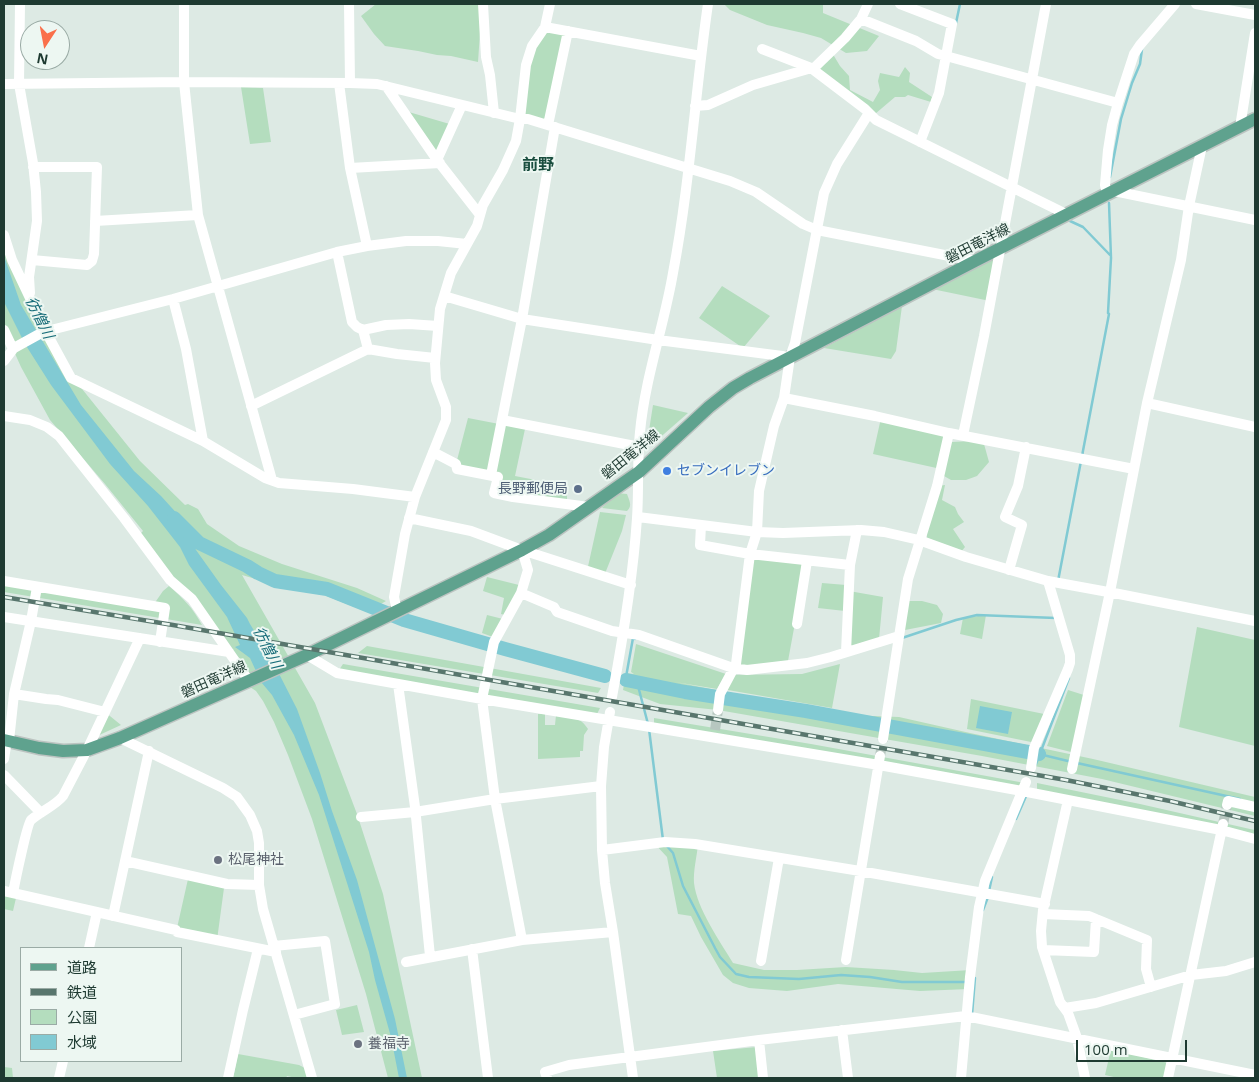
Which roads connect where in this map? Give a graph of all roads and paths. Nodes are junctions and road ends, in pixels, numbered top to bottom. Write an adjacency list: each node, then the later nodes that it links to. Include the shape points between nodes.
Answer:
1 (20, 4): 25 (street)
2 (184, 4): 22 (street)
3 (349, 4): 23 (street)
4 (482, 4): 30 (street)
5 (550, 4): 14 (street)
6 (708, 4): 18 (street)
7 (868, 4): 13 (street)
8 (900, 4): 19 (street, via 952,24)
9 (1046, 4): 21 (street)
10 (1175, 4): 27 (street, via 1134,54)
11 (1196, 4): 12 (street)
12 (1255, 15)
13 (861, 19): 19 (street); 20 (street)
14 (545, 27): 15 (street); 32 (street, via 532,46 526,65)
15 (568, 31): 18 (street); 34 (street)
16 (1255, 34): 35 (street)
17 (762, 49): 20 (street)
18 (701, 56): 29 (street)
19 (946, 56): 21 (street); 36 (street, via 939,93)
20 (811, 68): 29 (street, via 753,84 708,105); 31 (street)
21 (1032, 80): 27 (street); 42 (street)
22 (184, 82): 23 (street); 25 (street); 45 (street)
23 (344, 83): 26 (street); 40 (street)
24 (4, 84): 25 (street)
25 (19, 84): 39 (street)
26 (386, 86): 28 (street); 38 (street)
27 (1118, 103): 43 (street, via 1108,150 1105,185)
28 (462, 105): 30 (street); 38 (street)
29 (695, 106): 41 (street)
30 (494, 113): 32 (street)
31 (869, 113): 36 (street, via 876,120); 50 (street, via 837,164 824,193)
32 (520, 119): 34 (street); 46 (street, via 509,159)
33 (1255, 120): 35 (main road, 磐田竜洋線)
34 (552, 126): 41 (street); 62 (street)
35 (1240, 127): 37 (main road, 磐田竜洋線)
36 (920, 142): 42 (street)
37 (1202, 146): 43 (main road, 磐田竜洋線); 44 (street)
38 (438, 162): 40 (street); 46 (street)
39 (33, 167): 49 (street, via 97,166); 56 (street, via 36,221)
40 (350, 168): 53 (street)
41 (688, 168): 50 (street, via 756,192); 67 (street, via 673,274)
42 (1011, 187): 47 (street); 54 (street)
43 (1110, 193): 44 (street); 47 (main road, 磐田竜洋線)
44 (1189, 206): 48 (street); 74 (street, via 1181,260)
45 (198, 215): 49 (street); 58 (street)
46 (480, 215): 52 (street)
47 (1068, 215): 54 (main road, 磐田竜洋線)
48 (1255, 220)
49 (95, 221): 56 (street, via 94,254 87,265)
50 (817, 230): 57 (street); 70 (street)
51 (4, 235): 60 (street)
52 (467, 244): 53 (street, via 406,241); 59 (street, via 451,273)
53 (367, 246): 55 (street)
54 (1000, 250): 57 (main road, 磐田竜洋線); 80 (street)
55 (337, 252): 58 (street); 65 (street, via 352,322)
56 (32, 260): 60 (street)
57 (976, 261): 70 (main road, 磐田竜洋線)
58 (218, 286): 61 (street); 75 (street)
59 (444, 296): 62 (street); 63 (street)
60 (30, 298): 66 (street)
61 (172, 299): 66 (street); 81 (street, via 186,350)
62 (522, 319): 67 (street); 77 (street)
63 (438, 326): 65 (street, via 386,325); 71 (street)
64 (4, 330): 68 (street)
65 (364, 330): 69 (street)
66 (44, 332): 68 (street); 81 (street, via 72,378)
67 (658, 340): 70 (street); 82 (street)
68 (14, 348): 72 (street)
69 (368, 349): 71 (street); 75 (street)
70 (790, 357): 73 (street); 86 (main road, 磐田竜洋線, via 732,388)
71 (435, 358): 84 (street, via 436,380 446,407 446,420)
72 (4, 360)
73 (784, 398): 79 (street); 95 (street, via 759,492)
74 (1147, 403): 78 (street); 85 (street)
75 (251, 406): 88 (street)
76 (4, 416): 117 (street, via 30,420 59,436 170,580 192,599)
77 (502, 420): 82 (street); 87 (street)
78 (1255, 427)
79 (950, 433): 80 (street); 96 (street)
80 (963, 435): 83 (street)
81 (203, 441): 88 (street)
82 (640, 447): 86 (street)
83 (1026, 448): 85 (street); 101 (street, via 1018,486 1005,517 1022,525)
84 (433, 452): 87 (street, via 456,464 456,469); 89 (street)
85 (1134, 468): 106 (street)
86 (639, 472): 90 (main road, 磐田竜洋線); 91 (street)
87 (491, 476): 90 (street, via 498,477 494,493)
88 (272, 480): 89 (street)
89 (415, 497): 92 (street)
90 (589, 507): 97 (main road, 磐田竜洋線)
91 (638, 517): 93 (street); 104 (street)
92 (409, 518): 97 (street, via 471,531); 108 (street, via 394,597)
93 (701, 525): 95 (street); 98 (street, via 700,545)
94 (857, 530): 95 (street); 96 (street); 100 (street)
95 (757, 532): 98 (street)
96 (919, 540): 101 (street); 114 (street, via 908,579)
97 (522, 550): 104 (street); 107 (street, via 528,570); 108 (main road, 磐田竜洋線)
98 (750, 554): 99 (street); 120 (street)
99 (806, 560): 100 (street); 112 (street)
100 (850, 565): 118 (street)
101 (1009, 570): 103 (street)
102 (4, 581): 105 (street)
103 (1048, 581): 106 (street); 136 (street, via 1070,663 1034,748)
104 (631, 585): 113 (street)
105 (37, 586): 110 (street); 116 (street, via 166,608)
106 (1110, 592): 111 (street); 137 (street)
107 (521, 593): 113 (street, via 554,607 556,612); 125 (street, via 494,642)
108 (397, 610): 119 (main road, 磐田竜洋線)
109 (4, 617): 110 (street)
110 (31, 621): 115 (street); 123 (street)
111 (1255, 622)
112 (797, 624)
113 (624, 633): 120 (street); 124 (street)
114 (899, 636): 118 (street); 130 (street)
115 (140, 638): 116 (street); 127 (street)
116 (160, 642): 117 (street)
117 (229, 652): 121 (street)
118 (846, 652): 120 (street, via 807,663 748,670)
119 (307, 655): 121 (main road, 磐田竜洋線); 122 (street, via 337,673)
120 (733, 668): 126 (street, via 720,694)
121 (250, 681): 129 (main road, 磐田竜洋線)
122 (398, 684): 125 (street); 145 (street)
123 (14, 694): 127 (street, via 58,700); 131 (street)
124 (612, 697)
125 (482, 699): 128 (street); 141 (street)
126 (718, 710)
127 (105, 712): 132 (street)
128 (609, 716): 135 (street); 139 (street)
129 (120, 738): 132 (main road, 磐田竜洋線); 133 (street)
130 (883, 739)
131 (7, 740): 132 (main road, 磐田竜洋線, via 39,748); 134 (street)
132 (87, 750): 146 (street, via 59,802)
133 (149, 751): 152 (street); 154 (street, via 237,797 257,831)
134 (4, 759)
135 (879, 760): 140 (street); 153 (street)
136 (1031, 768)
137 (1072, 769)
138 (4, 775): 146 (street)
139 (601, 786): 141 (street); 150 (street)
140 (1024, 787): 142 (street); 156 (street)
141 (494, 800): 145 (street); 162 (street)
142 (1068, 800): 148 (street); 157 (street)
143 (1227, 805): 144 (street, via 1228,801)
144 (1255, 807)
145 (415, 812): 147 (street); 168 (street)
146 (41, 813): 155 (street, via 29,822)
147 (361, 817)
148 (1222, 827): 149 (street); 173 (street)
149 (1255, 839)
150 (602, 850): 151 (street, via 665,842); 161 (street)
151 (779, 858): 153 (street); 170 (street)
152 (125, 861): 154 (street, via 227,884); 159 (street)
153 (860, 871): 156 (street); 169 (street)
154 (259, 886): 165 (street)
155 (8, 892): 158 (street)
156 (982, 893): 157 (street); 177 (street)
157 (1044, 909): 160 (street); 167 (street)
158 (97, 912): 159 (street); 163 (street)
159 (113, 916): 164 (street)
160 (1096, 919): 167 (street, via 1094,952); 174 (street, via 1147,940 1146,969)
161 (613, 932): 162 (street); 181 (street)
162 (522, 940): 166 (street)
163 (89, 947)
164 (258, 949): 165 (street); 186 (street)
165 (275, 949): 176 (street); 176 (street, via 325,941 335,1004)
166 (472, 949): 168 (street); 188 (street)
167 (1043, 950): 175 (street, via 1060,1002)
168 (430, 956): 171 (street)
169 (846, 960)
170 (761, 961)
171 (406, 962)
172 (1255, 962): 173 (street, via 1226,971)
173 (1191, 975): 174 (street); 182 (street)
174 (1151, 987): 175 (street)
175 (1065, 1008): 179 (street)
176 (294, 1015): 187 (street)
177 (966, 1016): 178 (street); 179 (street); 193 (street)
178 (842, 1030): 180 (street); 192 (street)
179 (1077, 1038): 182 (street); 194 (street)
180 (759, 1040): 181 (street); 191 (street)
181 (630, 1057): 189 (street, via 568,1065 545,1072); 190 (street)
182 (1173, 1059): 184 (street); 195 (street)
183 (63, 1062): 185 (street)
184 (1255, 1075)
185 (59, 1078)
186 (228, 1078)
187 (312, 1078)
188 (488, 1078)
189 (547, 1078)
190 (633, 1078)
191 (763, 1078)
192 (848, 1078)
193 (960, 1078)
194 (1085, 1078)
195 (1168, 1078)

